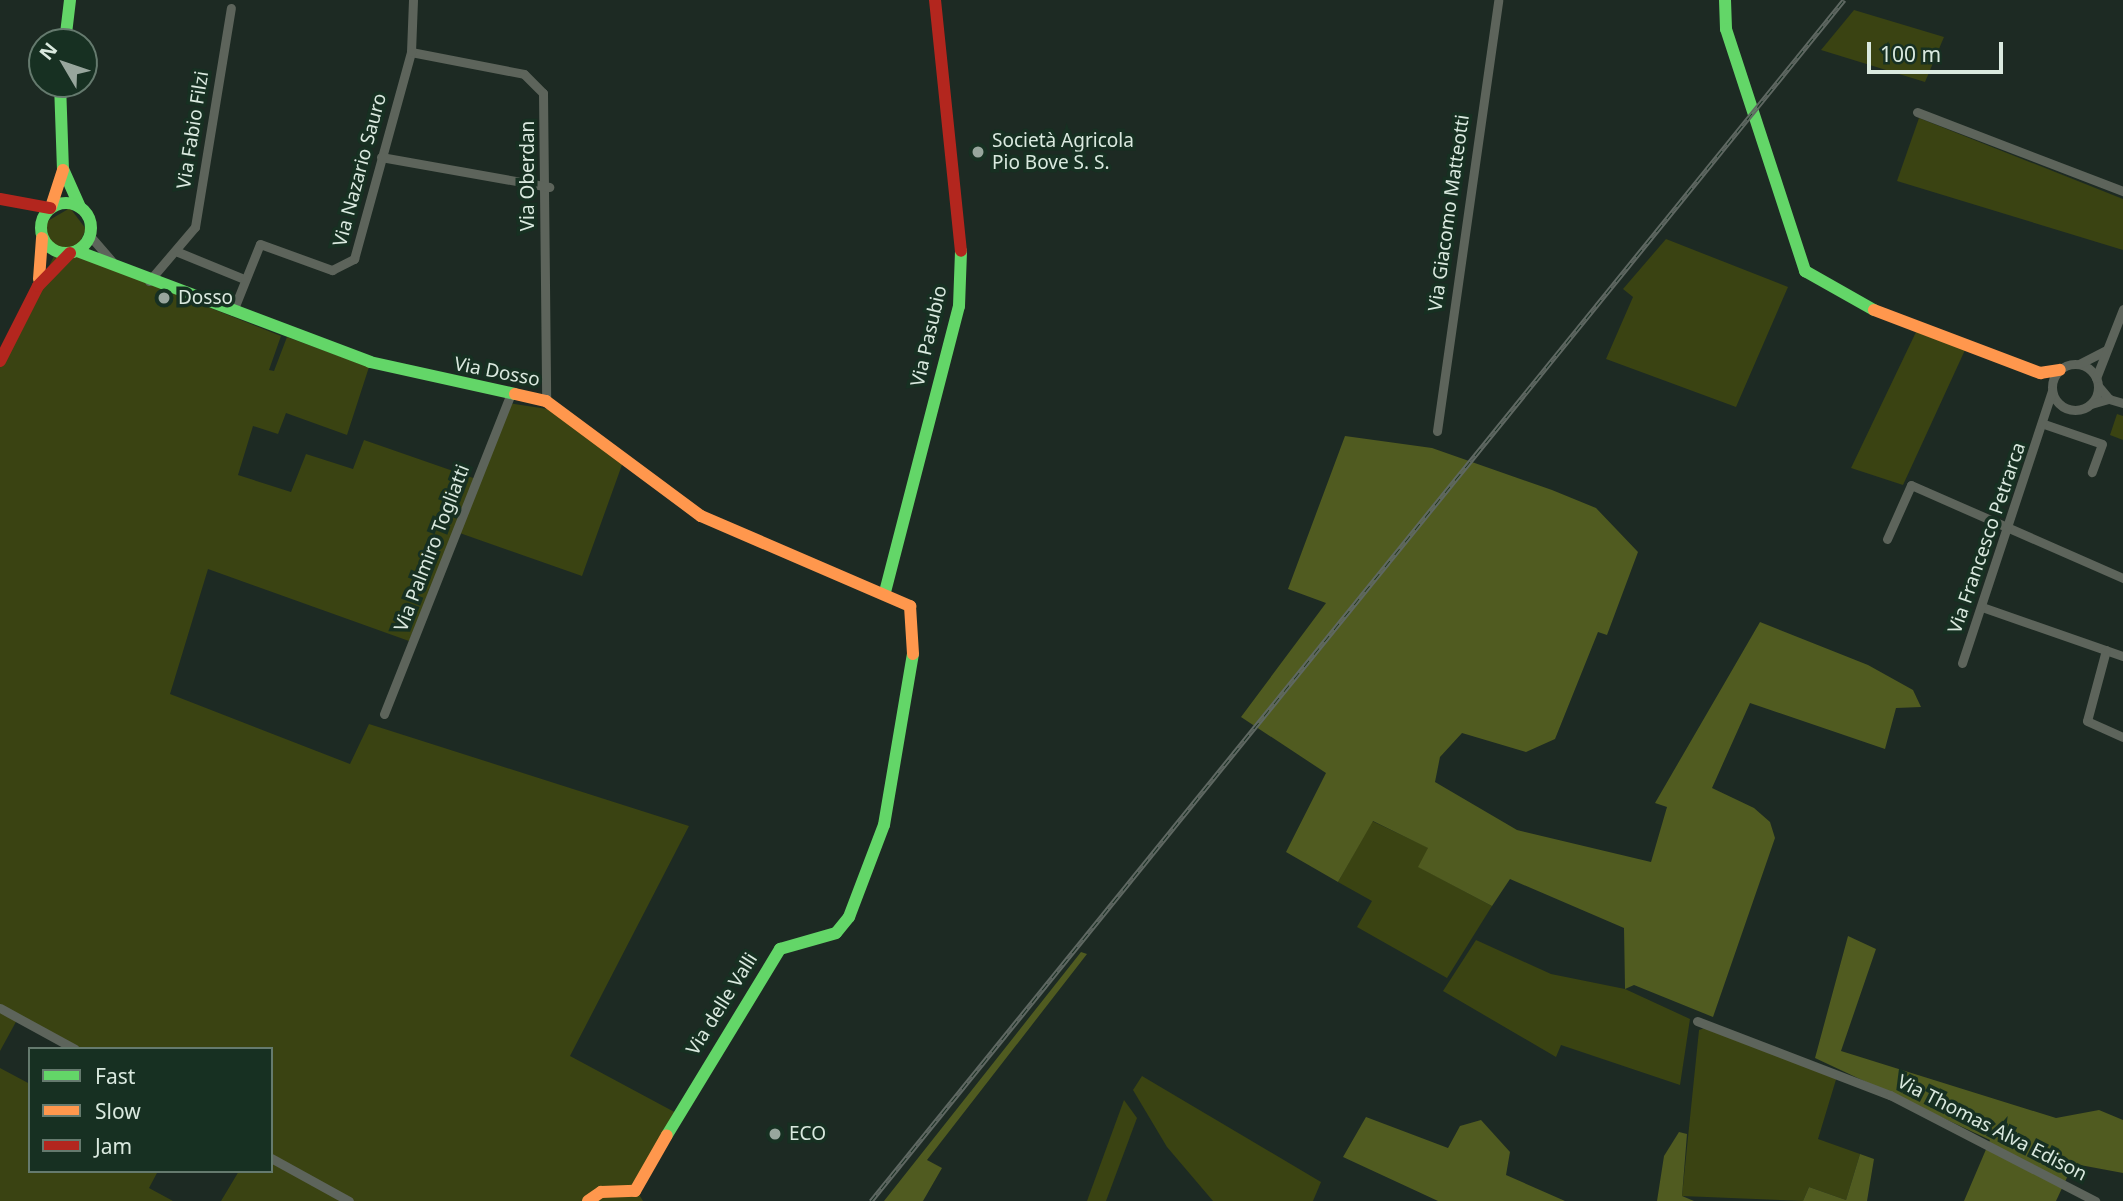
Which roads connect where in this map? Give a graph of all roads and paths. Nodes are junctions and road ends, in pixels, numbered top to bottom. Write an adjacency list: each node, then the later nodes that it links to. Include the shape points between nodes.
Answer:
1 (70, 0): 7 (street)
2 (413, 0): 8 (street, Via Nazario Sauro)
3 (934, 0): 49 (street, Via Pasubio, via 963,269 959,306)
4 (1498, 0): 44 (street, Via Giacomo Matteotti)
5 (1725, 0): 34 (street, via 1723,18 1796,255 1822,286)
6 (231, 9): 23 (street, Via Fabio Filzi, via 195,227)
7 (67, 28)
8 (411, 52): 11 (street, Via Nazario Sauro); 13 (street, Via Oberdan, via 524,74 538,85 546,103)
9 (60, 98): 12 (street)
10 (1917, 112): 14 (street)
11 (381, 157): 13 (street); 25 (street, Via Nazario Sauro, via 349,266 332,270 260,244)
12 (63, 169): 17 (street); 18 (street)
13 (549, 187): 39 (street, Via Oberdan, via 542,315 551,387)
14 (2123, 191)
15 (0, 199): 16 (street)
16 (28, 202): 18 (street); 19 (street)
17 (80, 207): 18 (street); 20 (street)
18 (51, 208): 19 (street)
19 (42, 219): 21 (street)
20 (90, 236): 22 (street); 24 (street, Via Dosso)
21 (42, 238): 22 (street, via 53,250); 27 (street)
22 (73, 252): 24 (street, Via Dosso); 27 (street)
23 (178, 252): 25 (street); 26 (street, Via Fabio Filzi)
24 (112, 261): 26 (street, Via Dosso)
25 (244, 279): 29 (street, Via Nazario Sauro)
26 (149, 281): 29 (street, Via Dosso)
27 (38, 286): 31 (street)
28 (2123, 309): 30 (street)
29 (233, 311): 37 (street, Via Dosso, via 370,362)
30 (2106, 351): 32 (street); 35 (street)
31 (0, 361)
32 (2078, 364): 33 (street); 35 (street)
33 (2060, 370): 34 (street); 36 (street)
34 (2040, 373): 36 (street)
35 (2097, 382): 38 (street); 41 (street)
36 (2052, 390): 42 (street); 43 (street, Via Francesco Petrarca)
37 (510, 393): 39 (street, Via Dosso); 54 (street, Via Palmiro Togliatti)
38 (2109, 398): 40 (street); 41 (street)
39 (546, 401): 49 (street, Via Dosso, via 701,516)
40 (2123, 403)
41 (2091, 404): 42 (street)
42 (2067, 410): 43 (street, Via Francesco Petrarca)
43 (2044, 424): 45 (street, via 2102,444); 46 (street, Via Francesco Petrarca)
44 (1437, 431)
45 (2092, 472)
46 (2009, 528): 47 (street, via 1911,485); 48 (street); 50 (street, Via Francesco Petrarca)
47 (1887, 539)
48 (2123, 578)
49 (885, 592): 61 (street, Via delle Valli, via 910,606 916,636 884,825 849,917 836,933 780,949 680,1110 645,1182 635,1191 601,1192)
50 (1982, 607): 51 (street); 53 (street, Via Francesco Petrarca)
51 (2106, 650): 52 (street); 55 (street, via 2087,721)
52 (2123, 656)
53 (1962, 663)
54 (384, 714)
55 (2123, 737)
56 (0, 1008): 58 (street)
57 (1697, 1021): 62 (street, Via Thomas Alva Edison, via 1872,1088)
58 (71, 1047)
59 (273, 1159): 60 (street)
60 (349, 1201)
61 (588, 1201)
62 (2095, 1201)

